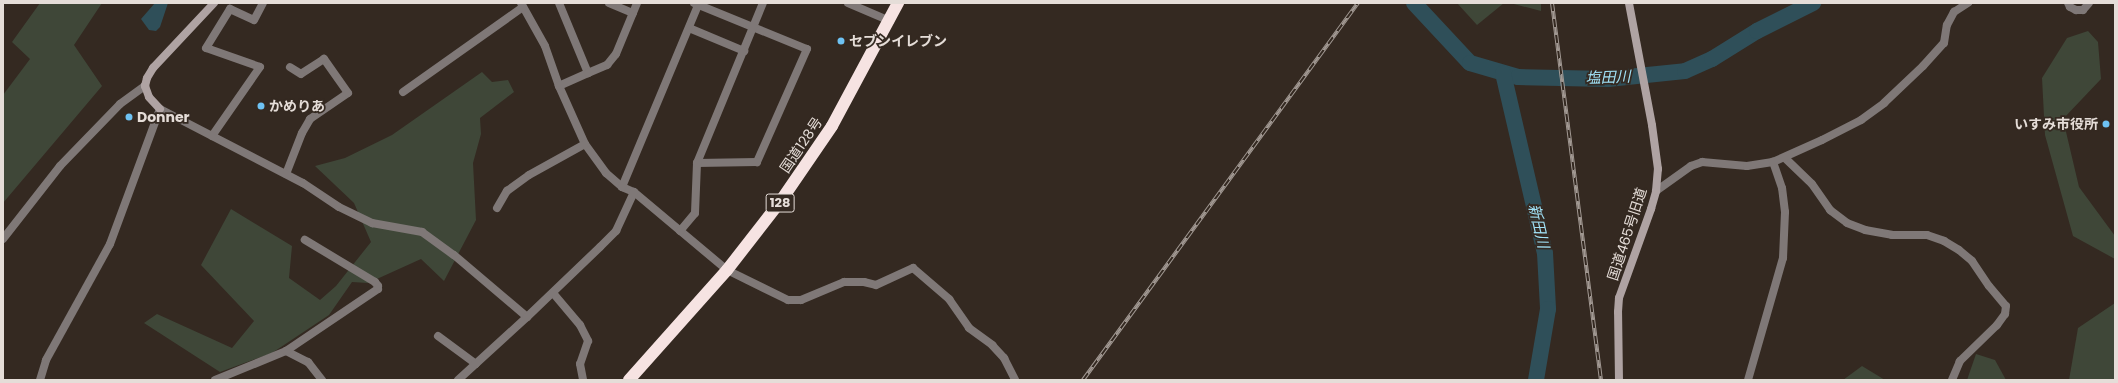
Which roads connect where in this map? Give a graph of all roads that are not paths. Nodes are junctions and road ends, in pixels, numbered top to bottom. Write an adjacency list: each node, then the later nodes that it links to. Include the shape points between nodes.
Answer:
1 (214, 3): 22 (street, via 153,68)
2 (263, 3): 26 (street, via 254,20 230,9 206,48 260,67)
3 (559, 3): 21 (street)
4 (609, 3): 15 (street)
5 (637, 3): 15 (street)
6 (763, 3): 17 (street)
7 (848, 3): 16 (street)
8 (898, 3): 16 (highway, 国道128号 / 128)
9 (1628, 3): 34 (street, 国道465号旧道, via 1652,126 1658,169)
10 (1968, 3): 28 (street, via 1954,12 1947,25 1944,43 1884,102 1861,120)
11 (2068, 3): 12 (street, via 2070,8 2083,10)
12 (2089, 3)
13 (696, 4): 17 (street); 18 (street)
14 (522, 5): 23 (street, via 545,46); 24 (street)
15 (633, 13): 21 (street, via 616,54 607,65)
16 (890, 21): 39 (highway, 国道128号 / 128, via 832,126 780,202)
17 (754, 27): 19 (street); 30 (street, via 807,49 757,162)
18 (689, 28): 19 (street); 32 (street)
19 (744, 50): 30 (street)
20 (290, 67): 31 (street, via 301,74 324,59 348,93 310,119)
21 (588, 73): 23 (street)
22 (145, 86): 25 (street, via 149,98); 37 (street, via 120,104 60,166)
23 (559, 86): 27 (street)
24 (402, 92)
25 (160, 109): 26 (street); 45 (street, via 110,244 46,360)
26 (212, 136): 31 (street)
27 (585, 144): 32 (street, via 606,173); 35 (street, via 507,191)
28 (1785, 158): 29 (street); 54 (street, via 1812,184 1830,210 1847,223 1865,230 1892,235 1927,236 1944,241 1959,250 1972,261 2006,306 2005,314 1997,325 1960,361)
29 (1773, 162): 34 (street, via 1747,166 1702,162 1691,166); 53 (street, via 1782,188 1785,212 1783,258)
30 (697, 163): 36 (street, via 695,213)
31 (286, 174): 41 (street, via 339,207 372,223 422,232 454,255)
32 (622, 187): 33 (street)
33 (634, 192): 36 (street); 40 (street, via 616,231)
34 (1656, 192): 52 (street, 国道465号旧道, via 1619,298)
35 (497, 208)
36 (680, 231): 39 (street)
37 (3, 239)
38 (306, 240): 43 (street, via 378,286 376,291)
39 (727, 270): 50 (highway, 国道128号 / 128); 51 (street, via 788,300 801,300 844,282 876,285 913,268 949,299 969,328 992,345 1004,358)
40 (553, 293): 41 (street); 49 (street, via 580,325 588,342 580,364)
41 (527, 317): 44 (street)
42 (438, 336): 44 (street)
43 (286, 351): 46 (street); 47 (street, via 308,362)
44 (476, 364): 48 (street)
45 (40, 380)
46 (215, 380)
47 (322, 380)
48 (458, 380)
49 (583, 380)
50 (629, 380)
51 (1015, 380)
52 (1619, 380)
53 (1748, 380)
54 (1952, 380)

